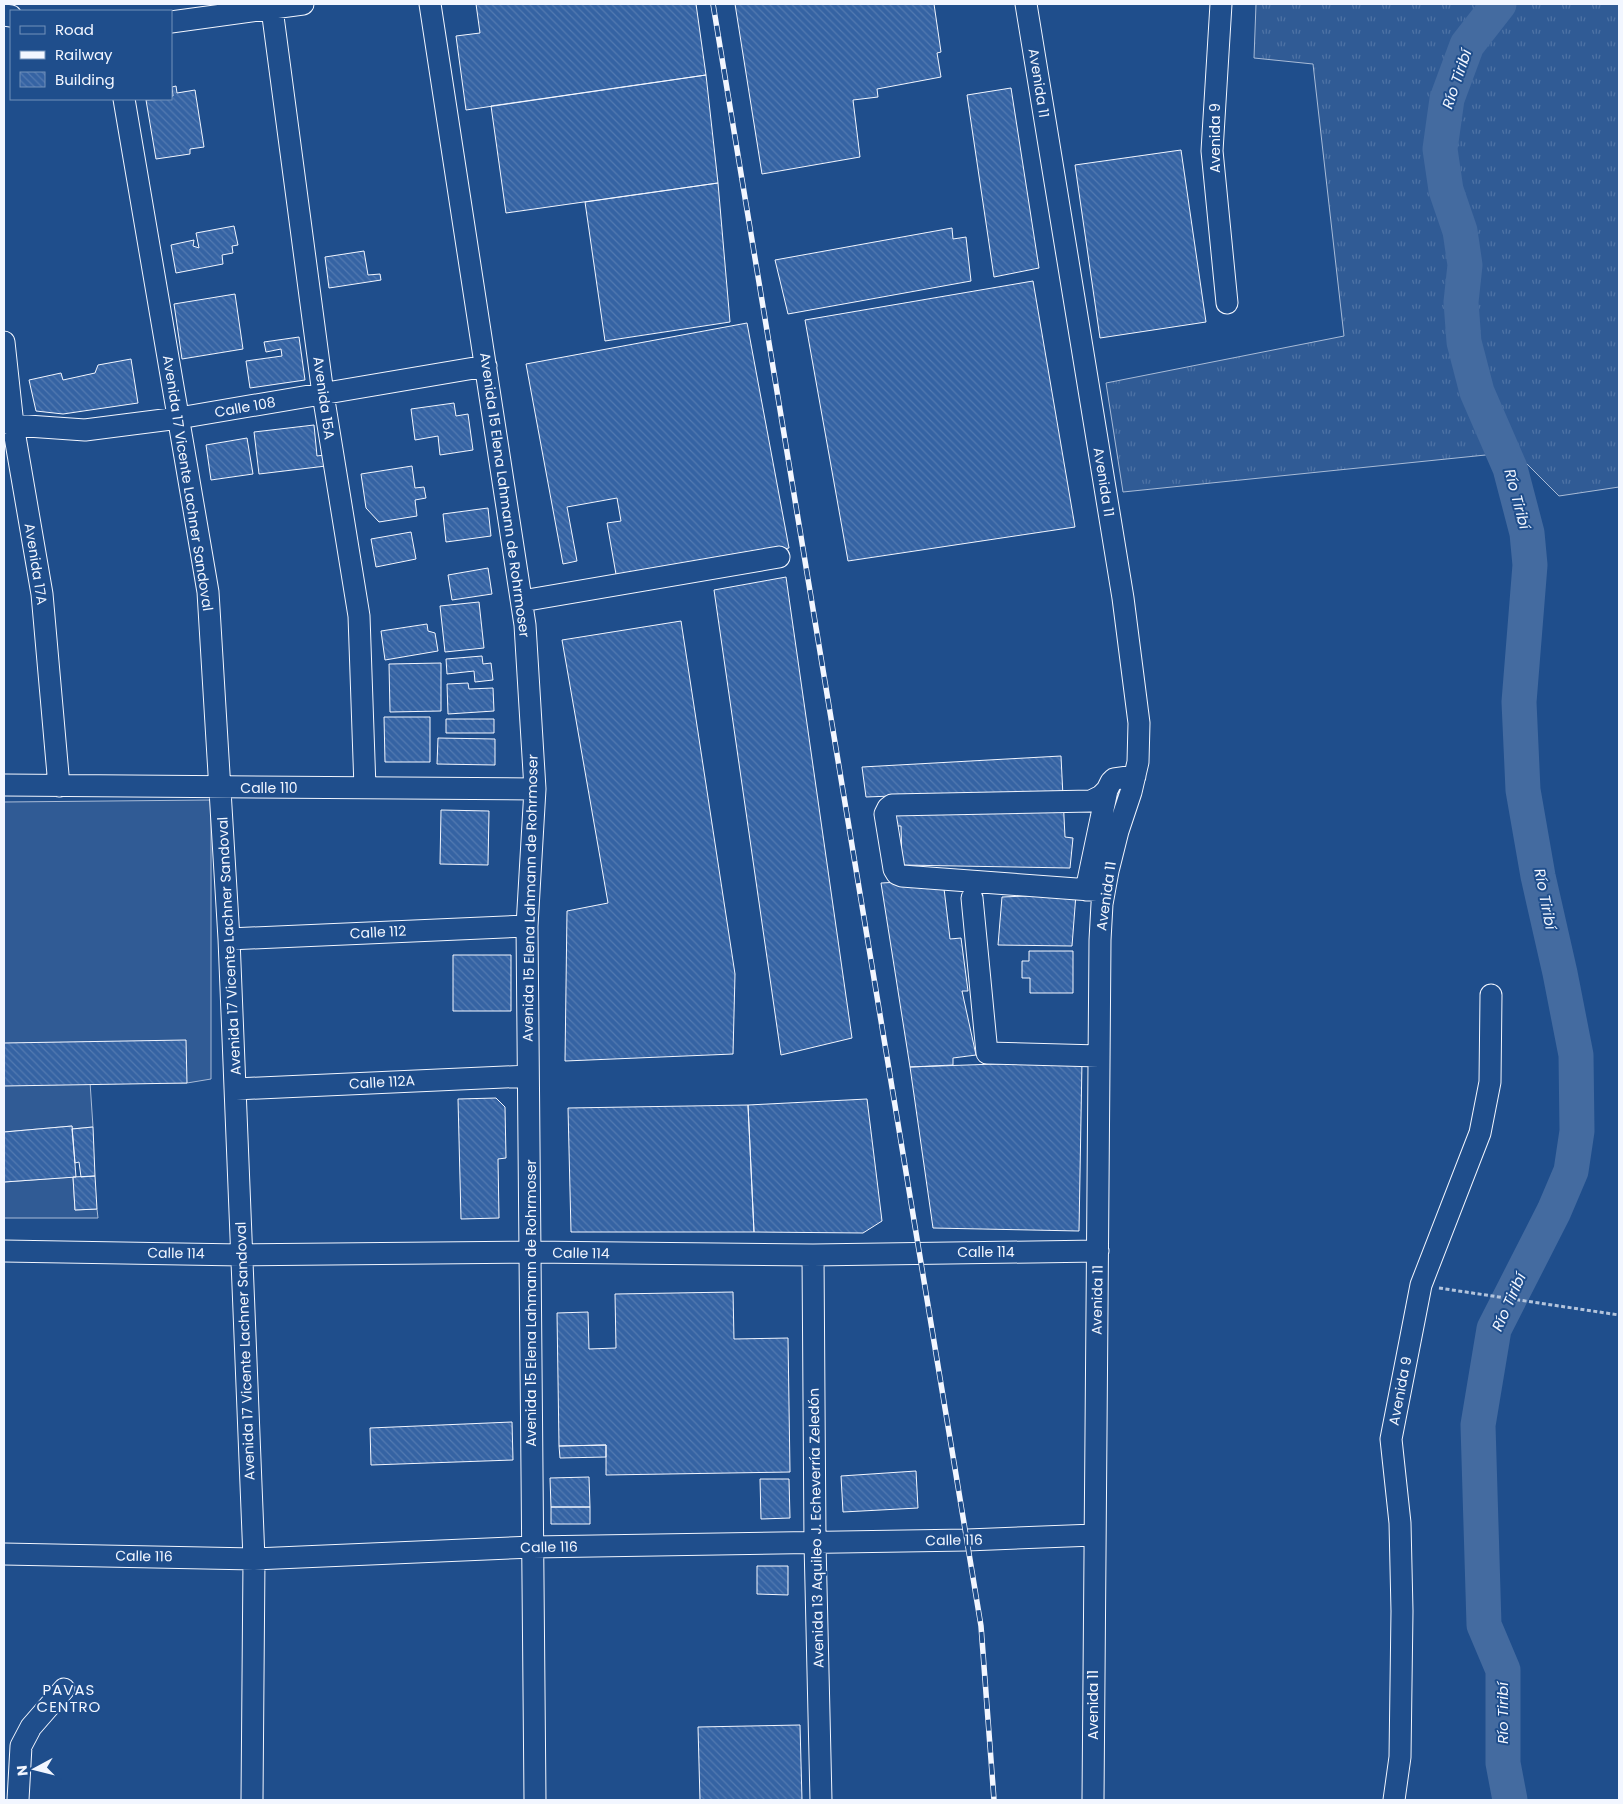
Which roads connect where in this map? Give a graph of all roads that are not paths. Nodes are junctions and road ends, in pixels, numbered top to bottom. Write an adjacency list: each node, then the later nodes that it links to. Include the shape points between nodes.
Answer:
1 (303, 4): 5 (street)
2 (430, 4): 10 (street, Avenida 15 Elena Lahmann de Rohrmoser)
3 (1026, 4): 16 (street, Avenida 11, via 1123,598 1139,723)
4 (1221, 4): 8 (street, Avenida 9, via 1212,151)
5 (272, 9): 6 (street); 11 (street, Avenida 15A)
6 (172, 22)
7 (124, 100): 12 (street, Avenida 17 Vicente Lachner Sandoval)
8 (1227, 302)
9 (4, 342): 13 (street, Avenida 17A)
10 (486, 366): 11 (street, Calle 108); 15 (street, Avenida 15 Elena Lahmann de Rohrmoser)
11 (323, 394): 12 (street, Calle 108); 20 (street, Avenida 15A, via 359,616)
12 (179, 418): 13 (street, Calle 108, via 85,430); 19 (street, Avenida 17 Vicente Lachner Sandoval, via 208,592)
13 (8, 423): 18 (street, Avenida 17A, via 42,594)
14 (779, 557): 15 (street)
15 (522, 601): 21 (street, Avenida 15 Elena Lahmann de Rohrmoser)
16 (1135, 776): 22 (street, via 1114,780); 23 (street, Avenida 11)
17 (4, 785): 18 (street, Calle 110)
18 (59, 786): 19 (street, Calle 110)
19 (220, 788): 20 (street, Calle 110); 26 (street, Avenida 17 Vicente Lachner Sandoval)
20 (365, 788): 21 (street, Calle 110)
21 (535, 789): 25 (street, Avenida 15 Elena Lahmann de Rohrmoser)
22 (1107, 790): 23 (street); 23 (street, via 1091,801 892,806 885,814 892,863 897,874 902,876)
23 (1095, 890): 28 (street, Avenida 11, via 1100,940)
24 (972, 898): 28 (street, via 987,1053)
25 (527, 926): 26 (street, Calle 112); 29 (street, Avenida 15 Elena Lahmann de Rohrmoser)
26 (229, 939): 30 (street, Avenida 17 Vicente Lachner Sandoval)
27 (1491, 995): 47 (street, Avenida 9, via 1490,1082 1480,1133 1421,1285 1391,1439 1400,1523 1402,1611 1400,1757)
28 (1099, 1056): 32 (street, Avenida 11)
29 (528, 1076): 30 (street, Calle 112A); 33 (street, Avenida 15 Elena Lahmann de Rohrmoser)
30 (236, 1089): 34 (street, Avenida 17 Vicente Lachner Sandoval)
31 (4, 1251): 34 (street, Calle 114)
32 (1098, 1251): 35 (street, Calle 114); 36 (street, Avenida 11)
33 (531, 1252): 34 (street, Calle 114); 35 (street, Calle 114); 38 (street, Avenida 15 Elena Lahmann de Rohrmoser)
34 (241, 1254): 40 (street, Avenida 17 Vicente Lachner Sandoval)
35 (813, 1255): 37 (street, Avenida 13 Aquileo J. Echeverría Zeledón)
36 (1094, 1535): 37 (street, Calle 116); 46 (street, Avenida 11)
37 (815, 1543): 38 (street, Calle 116); 45 (street, Avenida 13 Aquileo J. Echeverría Zeledón)
38 (533, 1547): 40 (street, Calle 116); 44 (street, Avenida 15 Elena Lahmann de Rohrmoser)
39 (4, 1554): 40 (street, Calle 116)
40 (254, 1558): 43 (street, Avenida 17 Vicente Lachner Sandoval)
41 (64, 1689): 42 (street, via 30,1727 21,1746)
42 (18, 1800)
43 (252, 1800)
44 (535, 1800)
45 (821, 1800)
46 (1093, 1800)
47 (1394, 1800)

